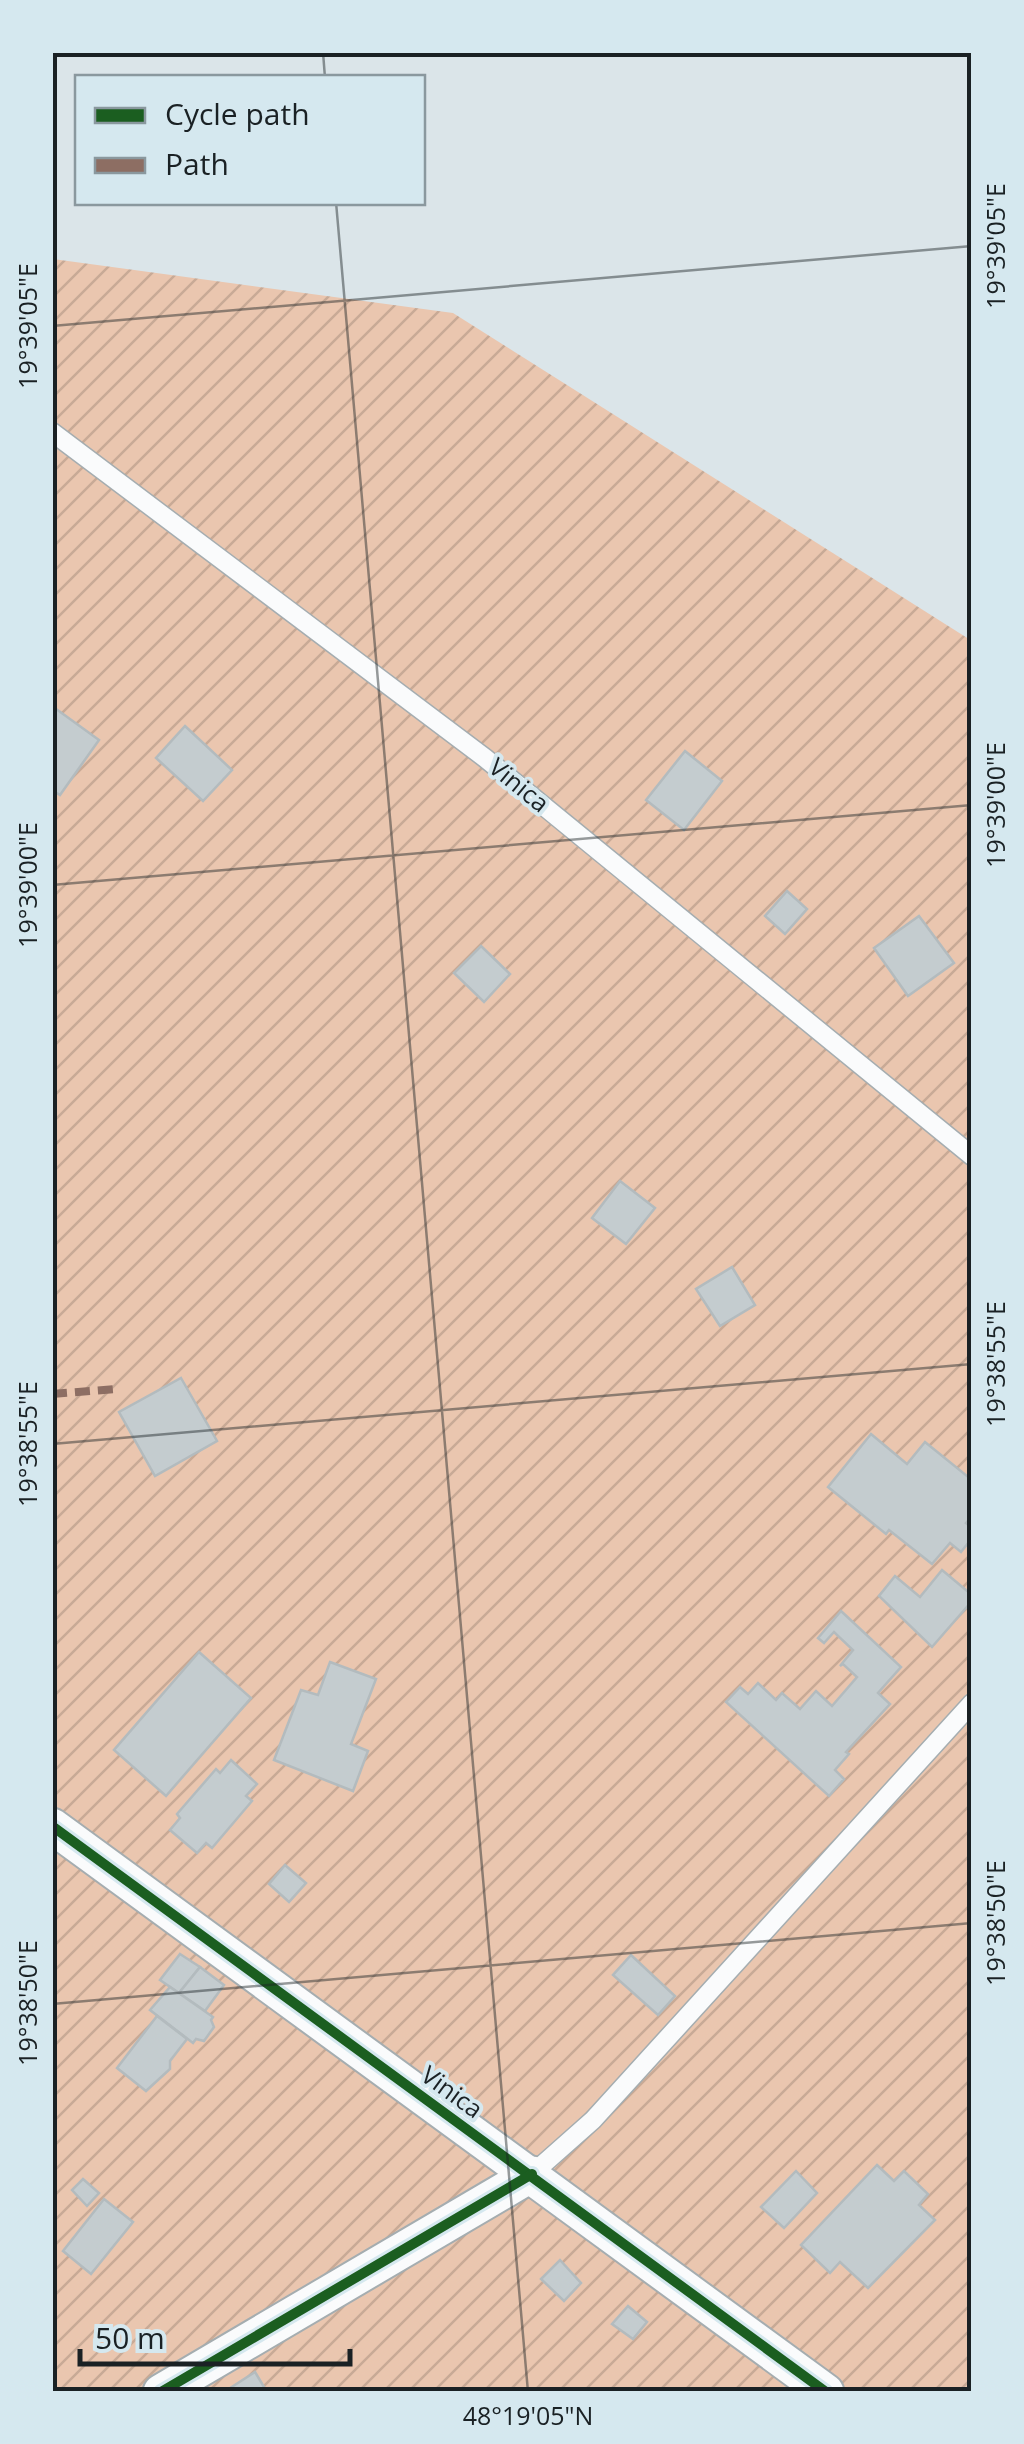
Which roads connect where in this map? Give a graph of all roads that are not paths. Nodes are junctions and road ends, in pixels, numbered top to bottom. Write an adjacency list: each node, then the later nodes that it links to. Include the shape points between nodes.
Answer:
1 (52, 432): 2 (lane, Vinica, via 485,758)
2 (972, 1156)
3 (972, 1703): 5 (lane, via 592,2120)
4 (52, 1826): 5 (street, Vinica)
5 (532, 2174): 6 (street); 7 (street, Vinica)
6 (161, 2392)
7 (826, 2392)

